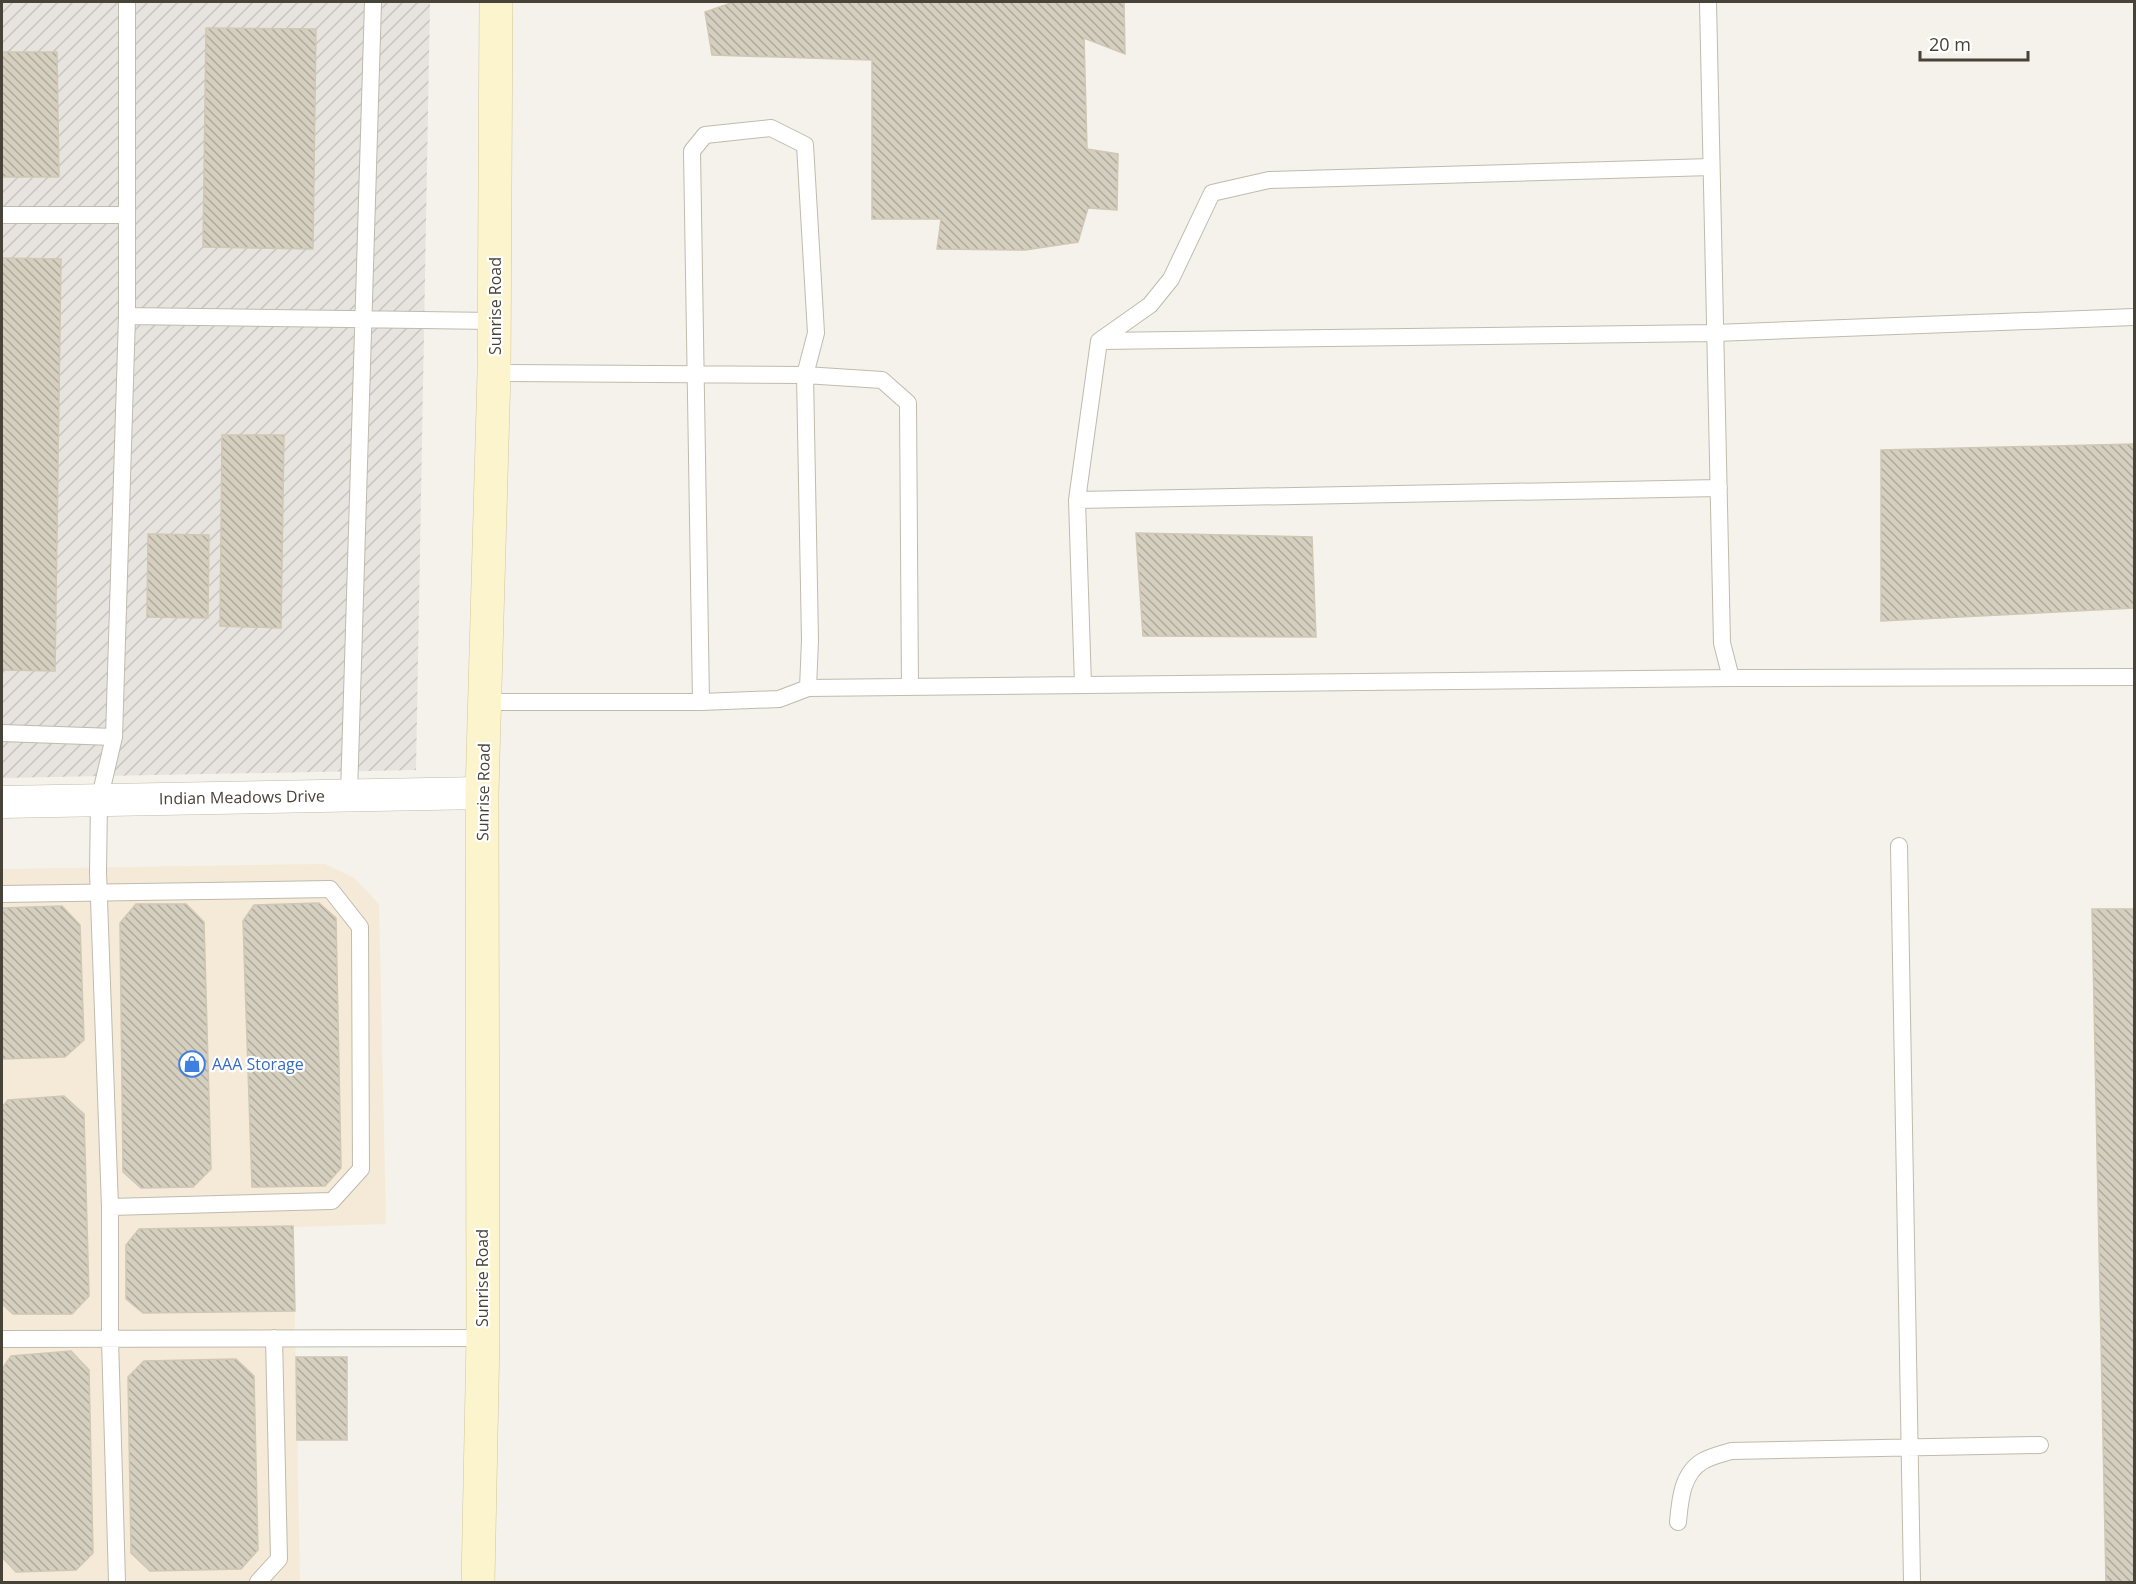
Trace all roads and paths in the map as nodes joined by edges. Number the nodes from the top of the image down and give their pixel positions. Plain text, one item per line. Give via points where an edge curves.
1 (127, 2) edge
2 (373, 2) edge
3 (496, 2) edge
4 (1708, 2) edge
5 (1711, 167) junction
6 (2, 214) edge
7 (127, 215) junction
8 (127, 316) junction
9 (2134, 317) edge
10 (364, 320) junction
11 (494, 321) junction
12 (1715, 333) junction
13 (1099, 341) junction
14 (494, 373) junction
15 (696, 374) junction
16 (805, 375) junction
17 (1719, 488) junction
18 (1077, 500) junction
19 (2134, 677) edge
20 (1731, 678) junction
21 (1083, 685) junction
22 (910, 687) junction
23 (808, 688) junction
24 (484, 702) junction
25 (700, 702) junction
26 (2, 733) edge
27 (114, 737) junction
28 (482, 793) junction
29 (349, 794) junction
30 (99, 801) junction
31 (2, 802) edge
32 (1899, 846) dead end
33 (99, 893) junction
34 (2, 894) edge
35 (110, 1207) junction
36 (274, 1338) junction
37 (483, 1338) junction
38 (2, 1339) edge
39 (110, 1339) junction
40 (2040, 1445) dead end
41 (1911, 1447) junction
42 (1678, 1522) dead end
43 (117, 1582) edge
44 (258, 1582) edge
45 (478, 1582) edge
46 (1912, 1582) edge

1 - 7 lane
2 - 10 lane
3 - 11 main road, Sunrise Road
4 - 5 lane
5 - 12 lane
5 - 13 lane via 1269,180 1212,193 1171,279 1150,305
6 - 7 lane
7 - 8 lane
8 - 10 lane
8 - 27 lane
9 - 12 lane
10 - 11 lane
10 - 29 lane
11 - 14 main road, Sunrise Road
12 - 13 lane
12 - 17 lane
13 - 18 lane
14 - 15 lane
14 - 24 main road, Sunrise Road
15 - 16 lane
15 - 16 lane via 692,151 705,135 771,128 805,145 816,333
15 - 25 lane
16 - 22 lane via 882,380 908,402
16 - 23 lane
17 - 18 lane
17 - 20 lane via 1722,643
18 - 21 lane
19 - 20 lane
20 - 21 lane
21 - 22 lane
22 - 23 lane
23 - 25 lane via 779,699
24 - 25 lane
24 - 28 main road, Sunrise Road
26 - 27 lane
27 - 30 lane
28 - 29 street, Indian Meadows Drive
28 - 37 main road, Sunrise Road
29 - 30 street, Indian Meadows Drive
30 - 31 street, Indian Meadows Drive
30 - 33 lane
32 - 41 lane
33 - 34 lane
33 - 35 lane
33 - 35 lane via 330,890 360,927 361,1169 354,1177 332,1201
35 - 39 lane
36 - 37 lane
36 - 39 lane
36 - 44 lane via 279,1559
37 - 45 main road, Sunrise Road
38 - 39 lane
39 - 43 lane
40 - 41 lane
41 - 42 lane via 1731,1451 1702,1461 1689,1474 1680,1497
41 - 46 lane

